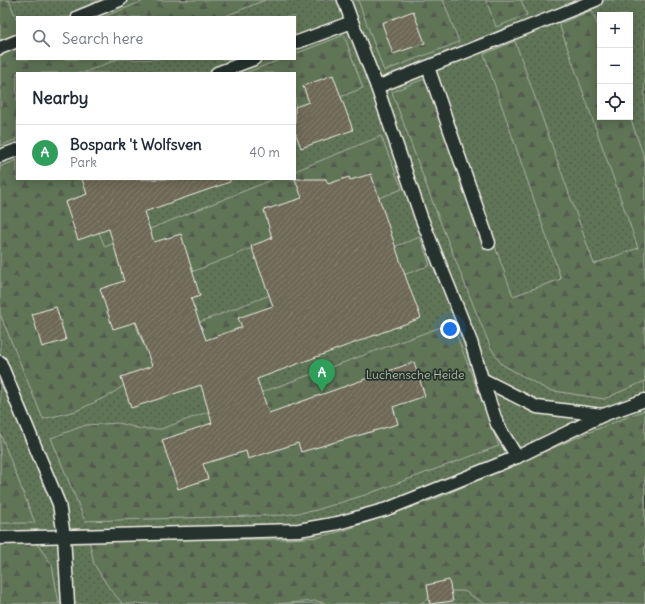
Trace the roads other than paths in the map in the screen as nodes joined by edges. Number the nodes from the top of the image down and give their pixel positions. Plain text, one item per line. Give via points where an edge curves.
1 (120, 0) edge
2 (344, 0) edge
3 (596, 0) edge
4 (80, 16) edge
5 (352, 22) junction
6 (16, 41) edge
7 (296, 43) edge
8 (0, 48) edge
9 (251, 60) edge
10 (428, 67) junction
11 (220, 72) edge
12 (378, 87) junction
13 (16, 150) edge
14 (0, 156) edge
15 (489, 242) dead end
16 (0, 362) edge
17 (482, 379) junction
18 (645, 400) edge
19 (603, 415) junction
20 (517, 457) junction
21 (64, 536) junction
22 (0, 538) edge
23 (68, 604) edge

1 - 4 lane
2 - 5 lane
3 - 10 lane
5 - 7 lane
5 - 12 lane
6 - 8 lane
9 - 11 lane
10 - 12 lane
10 - 15 lane
12 - 17 lane via 421,217 471,342
13 - 14 lane
16 - 21 lane via 59,504
17 - 19 lane via 537,407
17 - 20 lane via 497,424
18 - 19 lane
19 - 20 lane
20 - 21 lane via 387,509 299,530
21 - 22 lane
21 - 23 lane

